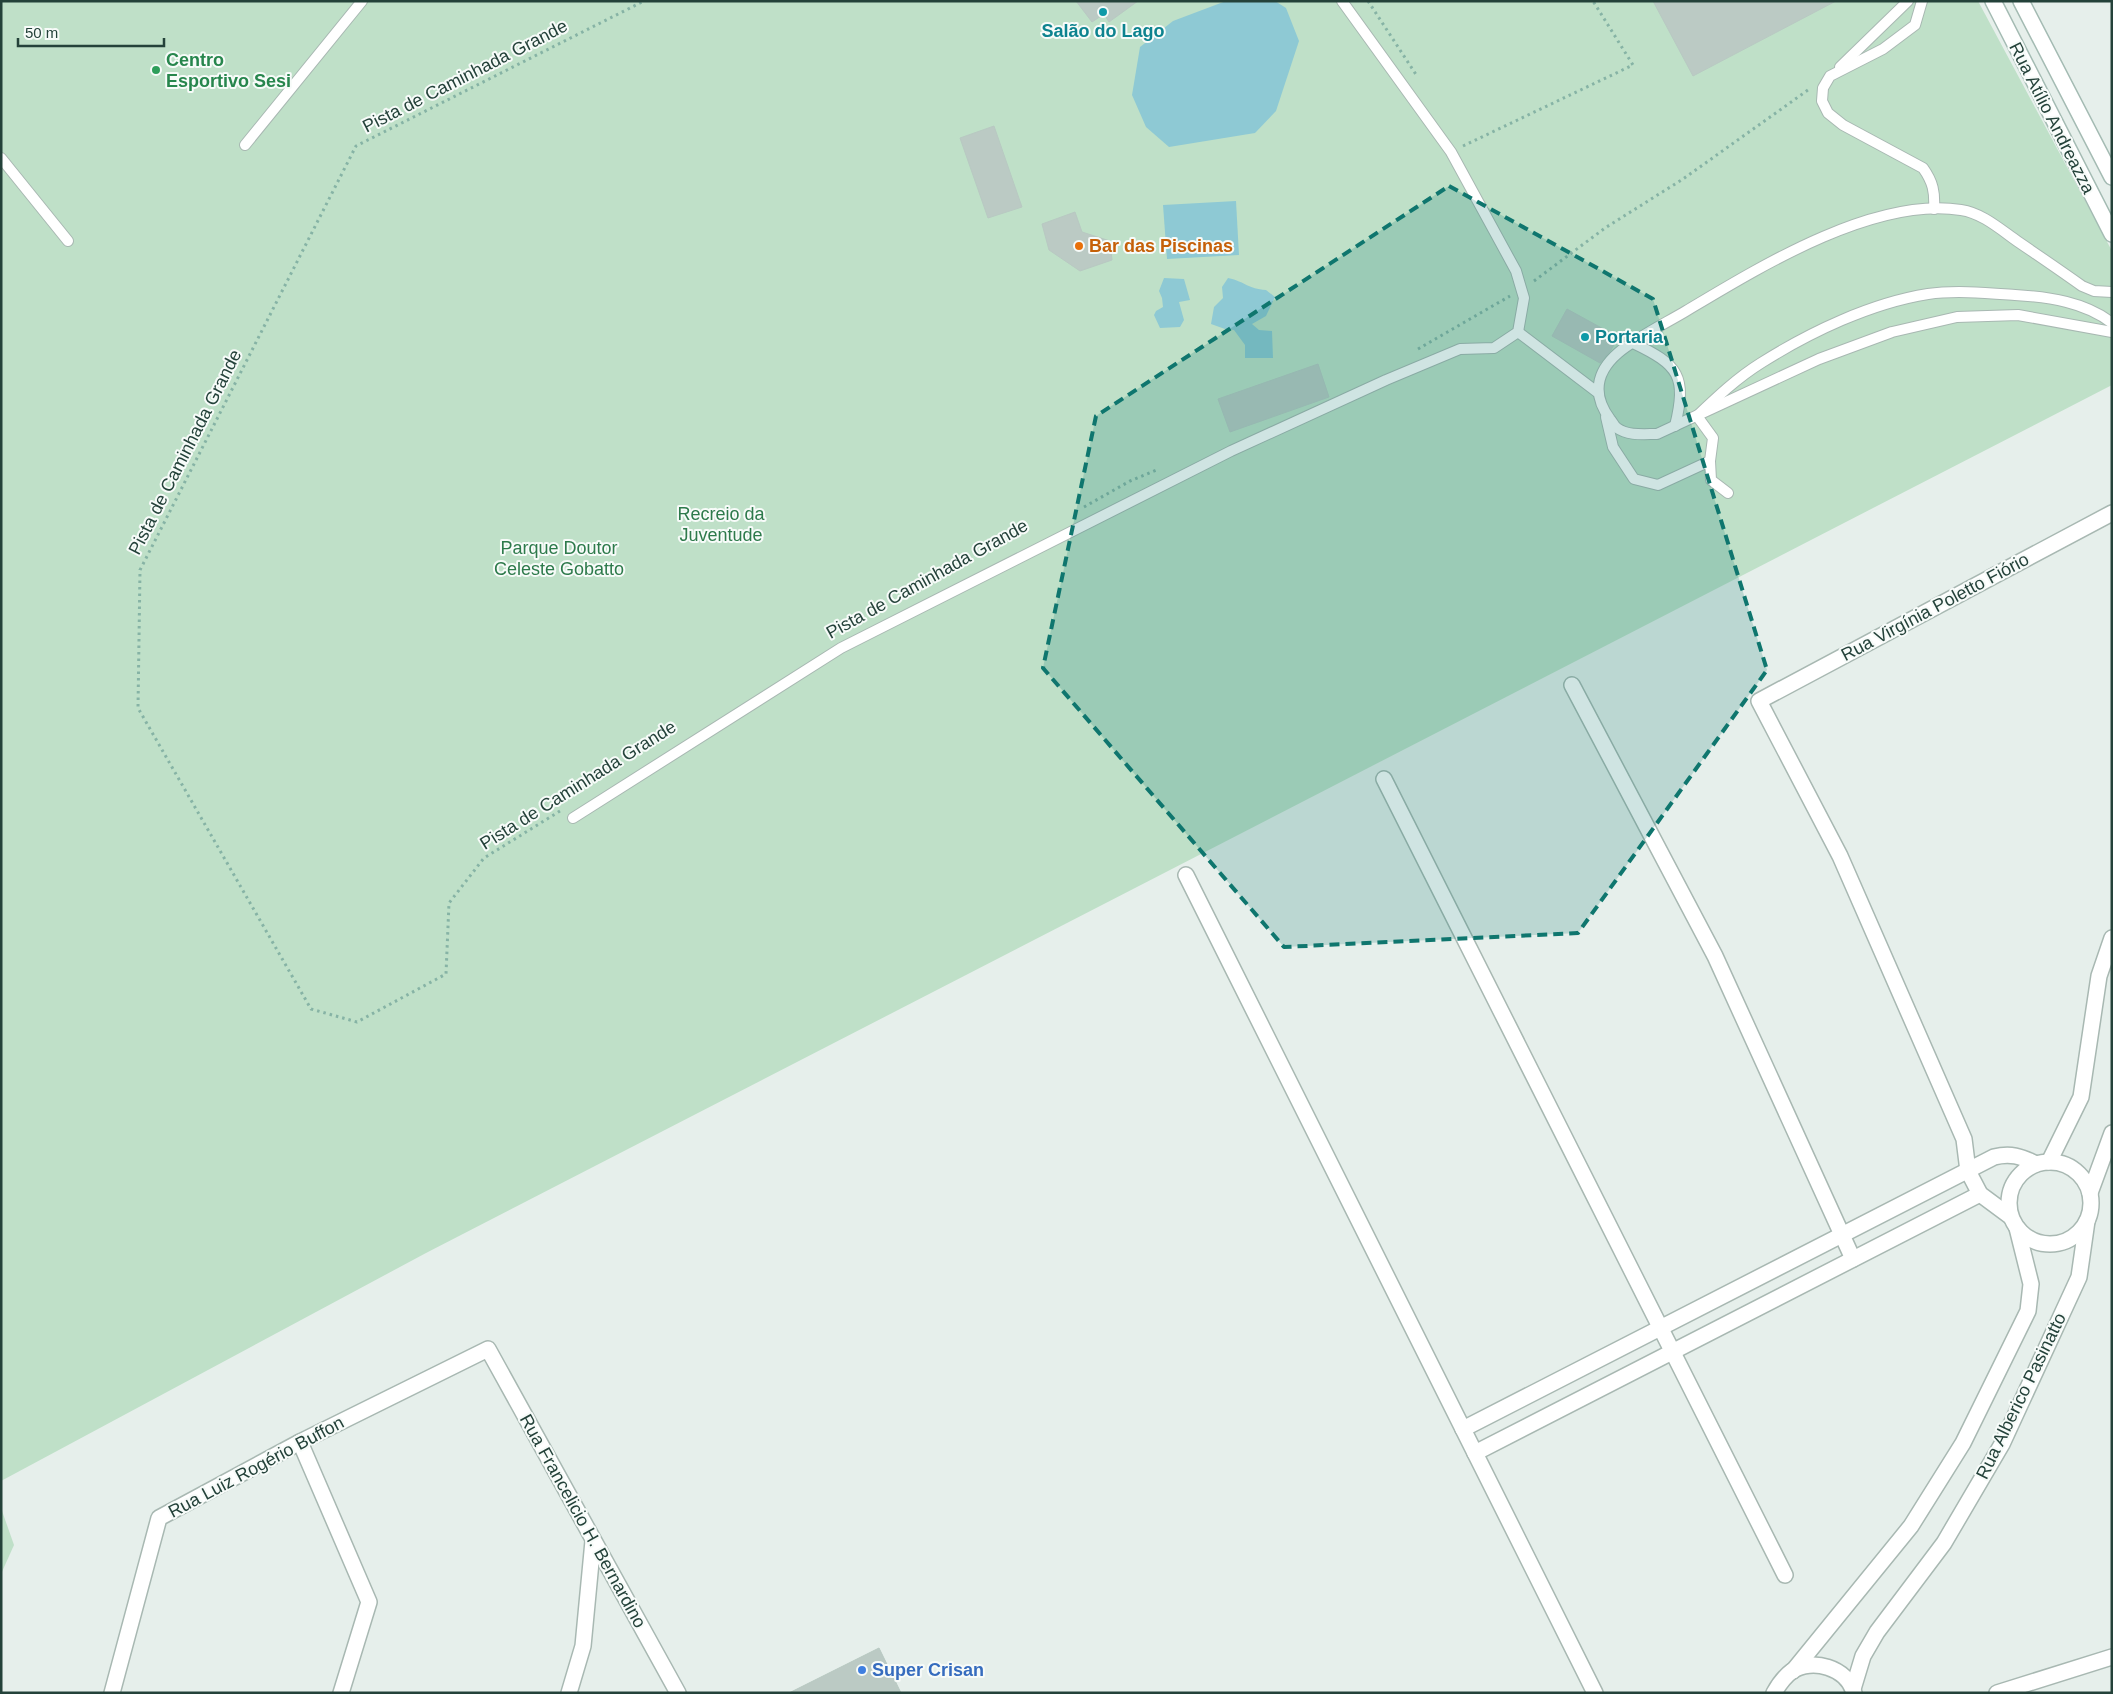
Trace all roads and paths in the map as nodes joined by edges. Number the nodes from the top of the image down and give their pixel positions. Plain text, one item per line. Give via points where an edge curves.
1 (362, 1) edge
2 (644, 1) edge
3 (1342, 1) edge
4 (1368, 1) edge
5 (1593, 1) edge
6 (1908, 1) edge
7 (1922, 1) edge
8 (1993, 1) edge
9 (2021, 1) edge
10 (1830, 76) junction
11 (1420, 82) dead end
12 (245, 145) dead end
13 (1462, 146) dead end
14 (1, 158) edge
15 (2112, 177) edge
16 (1934, 209) junction
17 (2112, 234) edge
18 (68, 241) dead end
19 (1519, 291) junction
20 (2094, 291) junction
21 (2112, 292) edge
22 (2085, 306) junction
23 (2112, 323) edge
24 (1518, 332) junction
25 (2112, 332) edge
26 (1633, 343) junction
27 (1416, 350) dead end
28 (1597, 392) junction
29 (1604, 411) junction
30 (1697, 416) junction
31 (1675, 426) junction
32 (1710, 461) junction
33 (1167, 466) dead end
34 (1728, 493) dead end
35 (1078, 510) dead end
36 (2112, 513) edge
37 (1572, 685) dead end
38 (1384, 779) dead end
39 (563, 809) dead end
40 (573, 818) dead end
41 (1186, 875) dead end
42 (2112, 938) edge
43 (2112, 1133) edge
44 (2042, 1163) junction
45 (1968, 1171) junction
46 (2090, 1193) junction
47 (1980, 1194) junction
48 (2087, 1221) junction
49 (2014, 1222) junction
50 (1842, 1236) junction
51 (1853, 1259) junction
52 (1660, 1328) junction
53 (488, 1349) joint
54 (1672, 1352) junction
55 (1463, 1429) junction
56 (300, 1442) junction
57 (1475, 1453) junction
58 (593, 1540) junction
59 (1785, 1575) dead end
60 (2112, 1657) edge
61 (1792, 1671) junction
62 (1854, 1691) edge
63 (112, 1693) edge
64 (341, 1693) edge
65 (570, 1693) edge
66 (678, 1693) edge
67 (1595, 1693) edge
68 (1774, 1693) edge
69 (1998, 1693) edge

1 - 12 lane
2 - 39 path, Pista de Caminhada Grande via 356,146 140,570 138,708 311,1008 357,1022 446,974 449,902 484,858
3 - 19 lane via 1451,152 1516,270
4 - 11 path
5 - 13 path via 1633,65
6 - 10 lane
7 - 10 lane via 1915,24 1883,49
8 - 17 street, Rua Atílio Andreazza
9 - 15 street, Rua Atílio Andreazza
10 - 16 lane via 1822,101 1828,113 1843,125 1923,168 1931,178 1935,192
10 - 19 path via 1683,180 1605,228
14 - 18 lane
16 - 20 lane via 1962,210 1984,218
16 - 26 lane via 1900,212 1816,241 1764,265
19 - 24 lane via 1524,298
19 - 27 path
20 - 21 lane
20 - 22 lane
22 - 23 lane
22 - 30 lane via 2036,296 1992,293 1930,294 1885,303 1802,340 1761,363 1728,387
24 - 28 lane
24 - 40 lane via 1494,348 1460,349 1231,451 841,648
25 - 30 lane via 2018,315 1957,317 1892,332 1818,359
26 - 28 lane via 1618,352 1604,370
26 - 31 lane via 1671,366 1680,381 1681,400
28 - 29 lane
29 - 31 lane via 1617,428 1635,435 1657,434
29 - 32 lane via 1614,447 1634,479 1658,485
30 - 31 lane
30 - 32 lane via 1713,438
32 - 34 lane via 1711,480
33 - 35 path via 1130,481
36 - 45 street, Rua Virgínia Poletto Fiório via 1759,701 1840,856 1964,1139
37 - 50 street via 1715,956
38 - 52 street
41 - 55 street
42 - 44 street via 2099,976 2081,1097
43 - 46 street
44 - 45 street via 2008,1154 1994,1157
44 - 46 street via 2062,1163 2074,1169
44 - 49 street via 2024,1170 2013,1185 2008,1204
45 - 47 street
45 - 50 street
46 - 48 street
47 - 49 street
47 - 51 street
48 - 49 street via 2067,1240 2053,1244 2027,1237
48 - 62 street, Rua Alberico Pasinatto via 2079,1278 2002,1444 1944,1543 1877,1632 1863,1656
49 - 61 street, Rua Alberico Pasinatto via 2031,1284 2028,1311 1963,1443 1911,1526
50 - 51 street
50 - 52 street
51 - 54 street
52 - 54 street
52 - 55 street
53 - 56 street, Rua Luiz Rogério Buffon
53 - 58 street, Rua Francelicio H. Bernardino
54 - 57 street
54 - 59 street
55 - 57 street
56 - 63 street, Rua Luiz Rogério Buffon via 159,1518
56 - 64 street via 369,1602
57 - 67 street
58 - 65 street via 583,1646
58 - 66 street, Rua Francelicio H. Bernardino
60 - 69 street
61 - 62 street via 1820,1665 1834,1669 1845,1677
61 - 68 street, Rua Alberico Pasinatto

